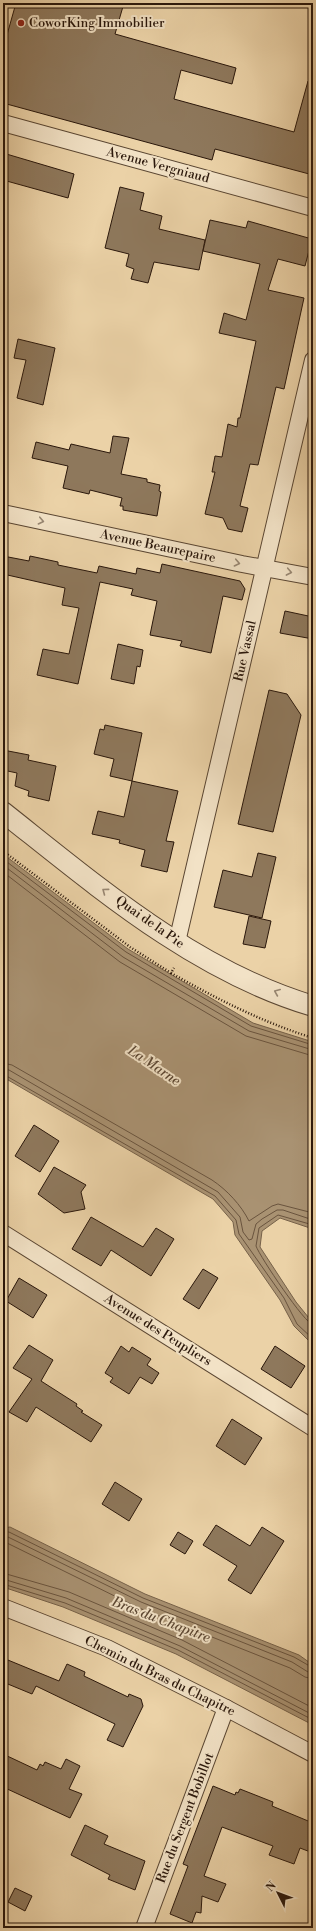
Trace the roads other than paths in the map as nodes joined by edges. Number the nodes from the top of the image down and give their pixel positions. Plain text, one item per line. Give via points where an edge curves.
1 (3, 123) edge
2 (313, 208) edge
3 (313, 360) edge
4 (3, 513) edge
5 (265, 568) junction
6 (313, 577) edge
7 (3, 812) edge
8 (177, 942) junction
9 (313, 1006) edge
10 (3, 1233) edge
11 (313, 1428) edge
12 (3, 1607) edge
13 (226, 1708) junction
14 (313, 1754) edge
15 (144, 1928) edge

1 - 2 street, Avenue Vergniaud
3 - 5 street, Rue Vassal
4 -> 5 street, Avenue Beaurepaire
5 -> 6 street, Avenue Beaurepaire
5 - 8 street, Rue Vassal
8 -> 7 street, Quai de la Pie
9 -> 8 street, Quai de la Pie via 228,972
10 - 11 street, Avenue des Peupliers
12 - 13 street, Chemin du Bras du Chapitre via 107,1648
13 - 14 street, Chemin du Bras du Chapitre
13 - 15 street, Rue du Sergent Bobillot

